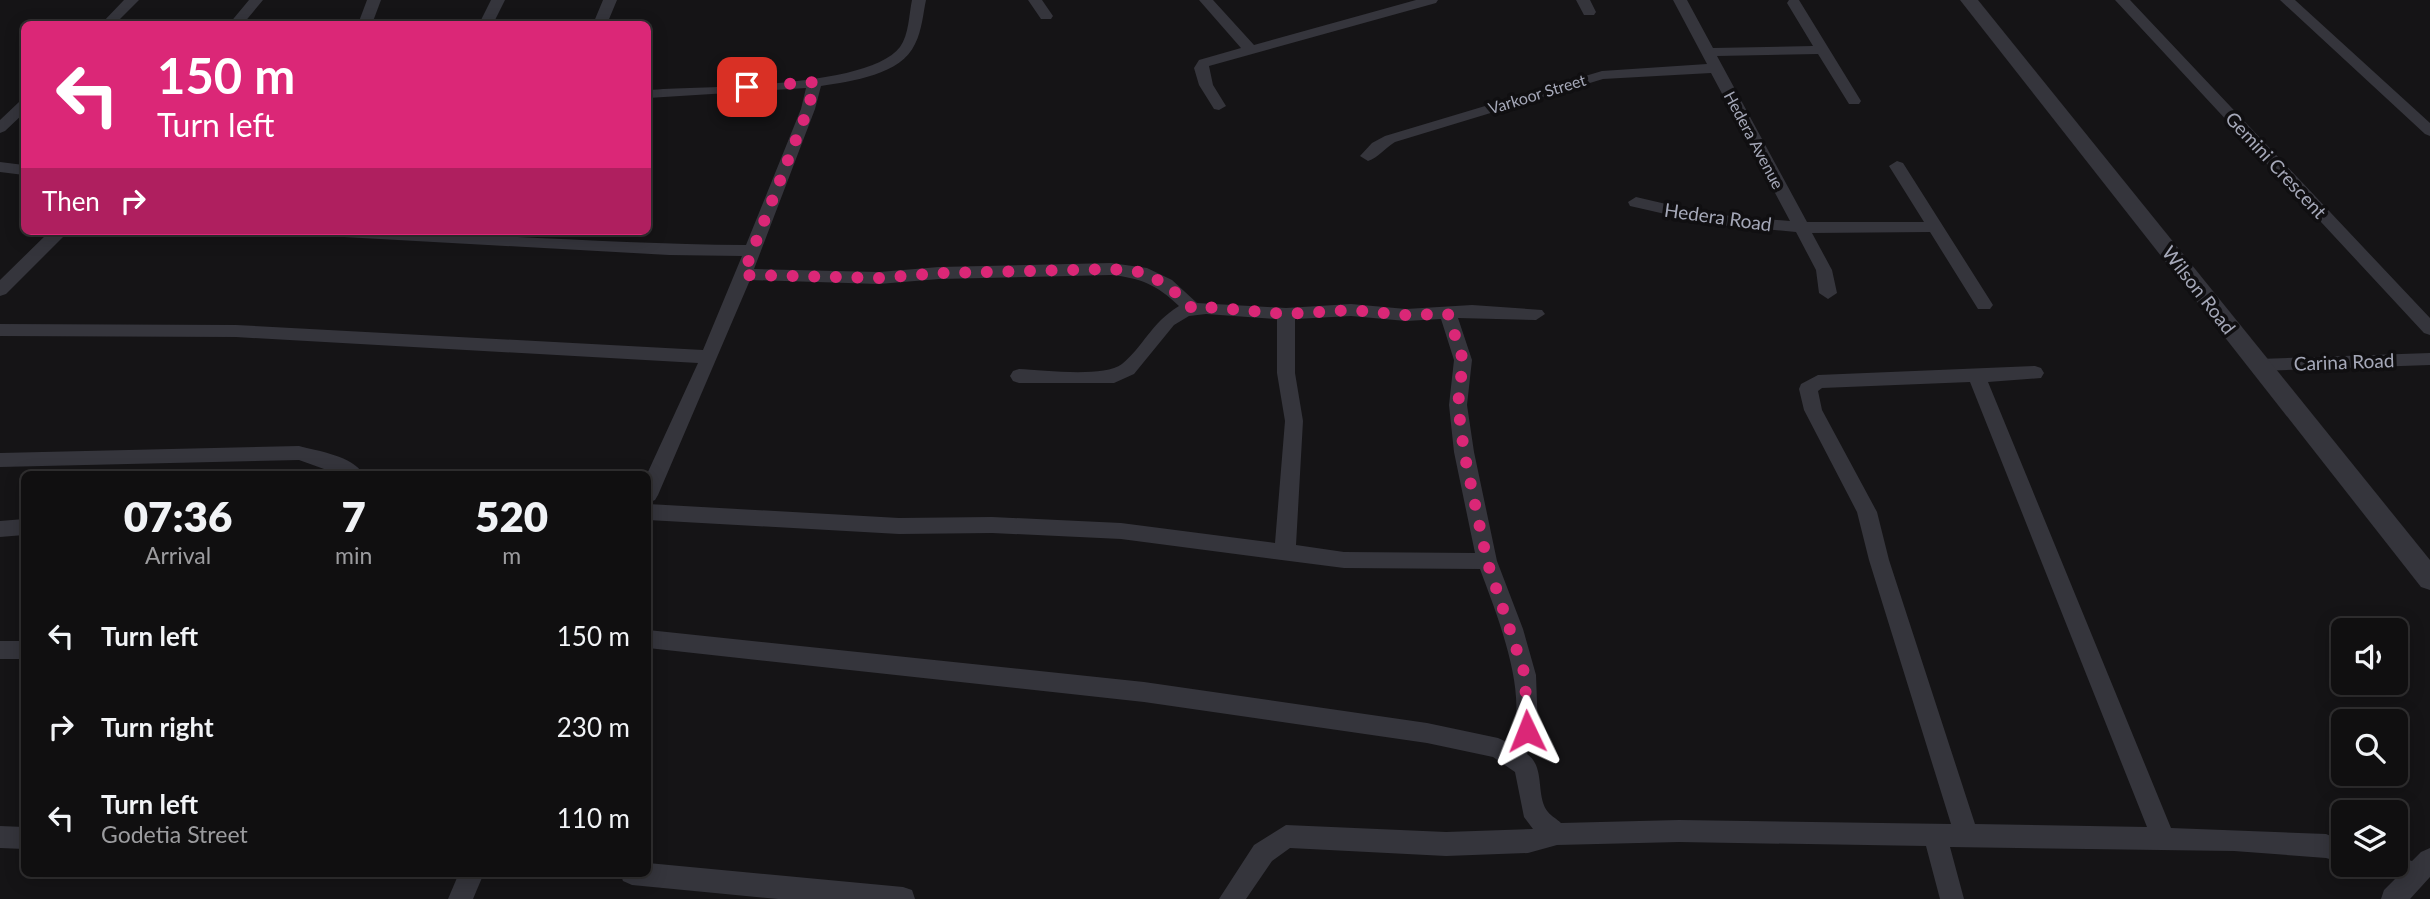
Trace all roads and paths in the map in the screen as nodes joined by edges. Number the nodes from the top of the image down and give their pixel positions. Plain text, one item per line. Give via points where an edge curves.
1 (132, 0) edge
2 (256, 0) edge
3 (374, 0) edge
4 (498, 0) edge
5 (610, 0) edge
6 (919, 0) edge
7 (1035, 0) edge
8 (1206, 0) edge
9 (1431, 0) edge
10 (1680, 0) edge
11 (1969, 0) edge
12 (2123, 0) edge
13 (2287, 0) edge
14 (1794, 4) dead end
15 (1046, 16) dead end
16 (111, 21) edge
17 (238, 21) edge
18 (366, 21) edge
19 (488, 21) edge
20 (601, 21) edge
21 (1249, 48) junction
22 (1822, 50) junction
23 (1708, 52) junction
24 (1716, 68) junction
25 (815, 82) junction
26 (651, 94) edge
27 (1854, 102) dead end
28 (1219, 106) dead end
29 (21, 108) edge
30 (0, 128) edge
31 (2430, 131) edge
32 (1368, 156) dead end
33 (1897, 166) dead end
34 (0, 167) edge
35 (21, 170) edge
36 (1636, 202) dead end
37 (1936, 227) junction
38 (1801, 228) junction
39 (54, 235) edge
40 (398, 235) edge
41 (752, 251) junction
42 (8, 274) edge
43 (743, 275) junction
44 (0, 290) edge
45 (1828, 293) dead end
46 (1984, 305) dead end
47 (1193, 309) junction
48 (1286, 314) junction
49 (1448, 314) junction
50 (1536, 314) dead end
51 (2430, 329) edge
52 (0, 330) edge
53 (709, 357) junction
54 (2430, 359) edge
55 (2259, 365) junction
56 (2035, 373) dead end
57 (1976, 375) junction
58 (1019, 376) dead end
59 (0, 460) edge
60 (348, 471) edge
61 (651, 491) edge
62 (651, 498) edge
63 (21, 527) edge
64 (0, 529) edge
65 (1285, 552) junction
66 (1487, 561) junction
67 (2430, 579) edge
68 (651, 639) edge
69 (0, 650) edge
70 (21, 650) edge
71 (1513, 758) junction
72 (1557, 834) junction
73 (1935, 835) junction
74 (1967, 836) junction
75 (0, 837) edge
76 (21, 838) edge
77 (2164, 839) junction
78 (2331, 848) edge
79 (2423, 867) edge
80 (651, 875) edge
81 (470, 877) edge
82 (460, 899) edge
83 (903, 899) edge
84 (1231, 899) edge
85 (1952, 899) edge
86 (2393, 899) edge

1 - 16 street
2 - 17 street
3 - 18 street
4 - 19 street
5 - 20 street
6 - 25 street via 905,50 894,60 878,70
7 - 15 street
8 - 21 street
9 - 21 street
10 - 23 street, Hedera Avenue
11 - 55 street, Wilson Road
12 - 51 street, Gemini Crescent
13 - 31 street
14 - 22 street
21 - 28 street via 1213,58 1201,68
22 - 23 street
22 - 27 street
23 - 24 street, Hedera Avenue
24 - 32 street, Varkoor Street via 1602,75 1390,139
24 - 38 street, Hedera Avenue
25 - 26 street
25 - 41 street
29 - 30 street
33 - 37 street
34 - 35 street
36 - 38 street, Hedera Road via 1690,216
37 - 38 street
37 - 46 street
38 - 45 street, Hedera Avenue via 1824,270
39 - 42 street
40 - 41 street
41 - 43 street
42 - 44 street
43 - 47 street via 878,278 1111,269 1141,272 1166,284
43 - 53 street
47 - 48 street
47 - 58 street via 1168,321 1128,369 1108,378
48 - 49 street via 1351,310
48 - 65 street via 1286,373 1294,421
49 - 50 street
49 - 66 street via 1463,360 1458,405
52 - 53 street via 236,331
53 - 61 street
54 - 55 street, Carina Road
55 - 67 street, Wilson Road
56 - 57 street
57 - 74 street via 1818,382 1808,388 1813,410 1867,512
57 - 77 street
59 - 60 street via 299,453
62 - 65 street via 899,526 1121,530
63 - 64 street
65 - 66 street via 1344,560
66 - 71 street via 1525,675 1527,731
68 - 71 street via 1144,691 1426,733 1499,748
69 - 70 street
71 - 72 street via 1525,766 1536,817
72 - 73 street
72 - 84 street via 1528,842 1446,844 1286,836 1263,853
73 - 74 street
73 - 85 street
74 - 77 street
75 - 76 street
77 - 78 street
79 - 86 street
80 - 83 street
81 - 82 street

